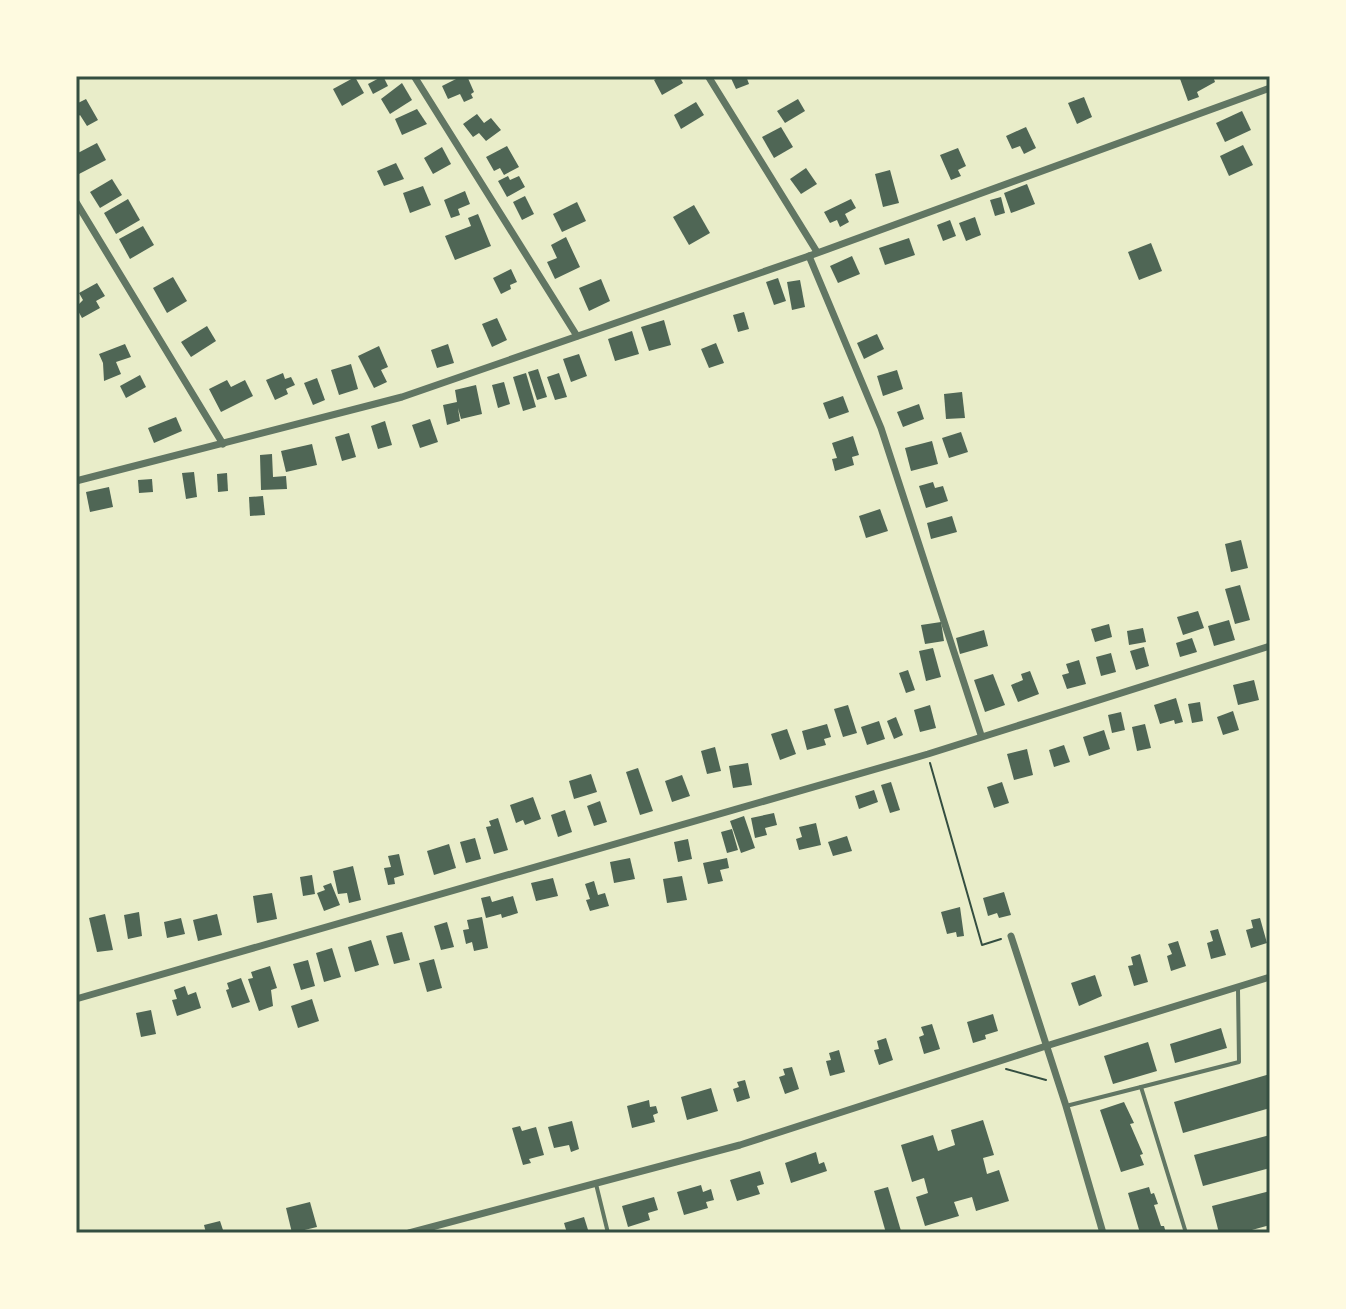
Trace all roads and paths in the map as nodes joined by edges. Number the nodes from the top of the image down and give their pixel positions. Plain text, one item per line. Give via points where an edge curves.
1 (414, 76) edge
2 (708, 76) edge
3 (1270, 88) edge
4 (76, 202) edge
5 (813, 254) junction
6 (577, 336) junction
7 (223, 444) junction
8 (76, 481) edge
9 (1270, 646) edge
10 (981, 735) junction
11 (928, 754) junction
12 (1011, 936) joint
13 (1270, 977) edge
14 (1238, 987) junction
15 (76, 999) edge
16 (1046, 1046) junction
17 (985, 1065) junction
18 (1059, 1087) junction
19 (1141, 1087) junction
20 (1066, 1106) junction
21 (596, 1184) junction
22 (409, 1233) edge
23 (608, 1233) edge
24 (1103, 1233) edge
25 (1186, 1233) edge

1 - 6 street
2 - 5 street
3 - 5 street
4 - 7 street
5 - 6 street
5 - 10 street via 881,428
6 - 7 street via 402,397
7 - 8 street
9 - 10 street
10 - 11 street
11 - 12 path via 982,945
11 - 15 street
12 - 16 street
13 - 14 street
14 - 16 street
14 - 19 lane via 1239,1062
16 - 17 street
16 - 18 street
17 - 18 path via 1038,1076
17 - 21 street via 740,1145
18 - 20 street
19 - 20 lane
19 - 25 lane
20 - 24 street
21 - 22 street
21 - 23 lane

